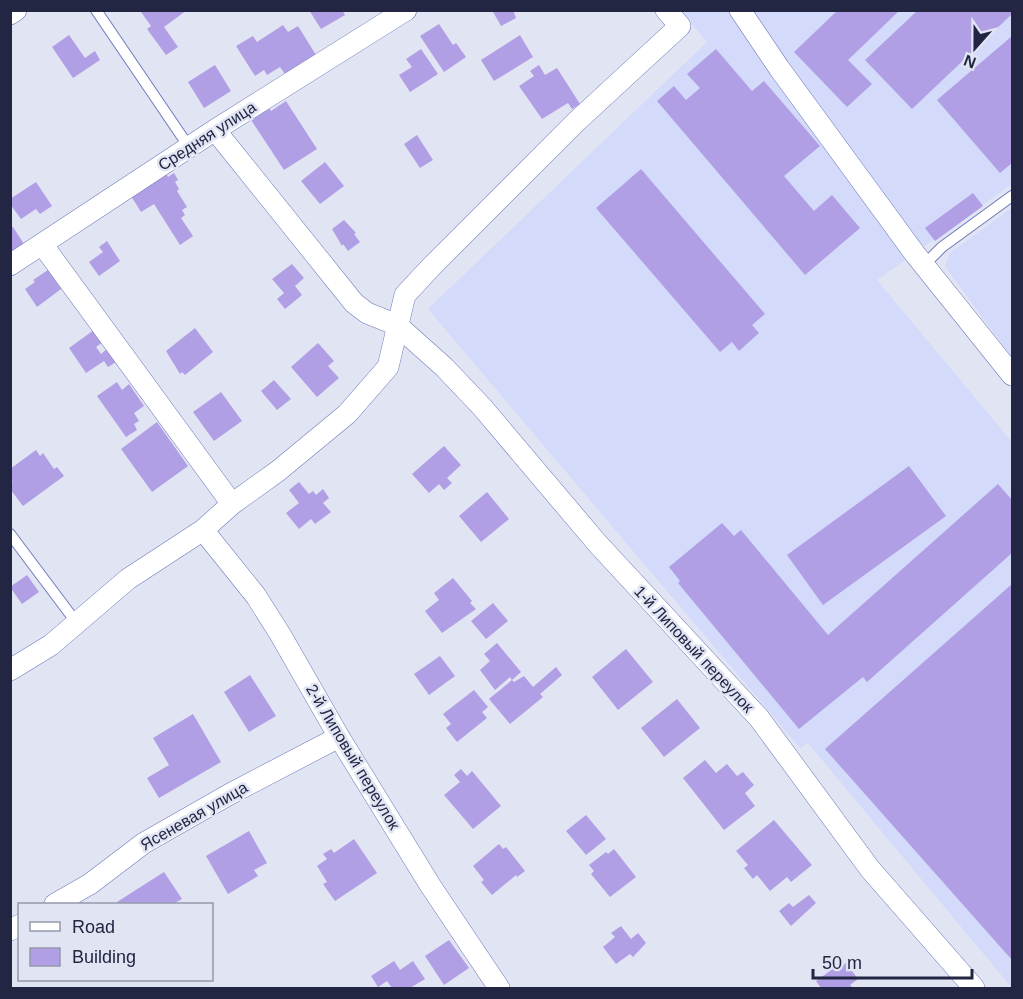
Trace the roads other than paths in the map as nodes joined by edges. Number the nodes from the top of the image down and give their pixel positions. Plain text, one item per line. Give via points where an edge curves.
1 (16, 10) edge
2 (96, 10) edge
3 (406, 10) edge
4 (666, 10) edge
5 (740, 10) edge
6 (10, 14) edge
7 (215, 130) junction
8 (189, 147) junction
9 (1012, 196) edge
10 (42, 244) junction
11 (10, 265) edge
12 (924, 265) junction
13 (397, 325) junction
14 (1012, 375) edge
15 (232, 504) junction
16 (203, 530) junction
17 (10, 534) edge
18 (76, 622) junction
19 (10, 670) edge
20 (339, 736) junction
21 (57, 903) edge
22 (499, 988) edge
23 (974, 988) edge

1 - 6 street
2 - 8 lane
3 - 7 street, Средняя улица
4 - 13 street via 680,26 577,121 431,267 405,295
5 - 12 street
7 - 8 street, Средняя улица
7 - 13 street, 1-й Липовый переулок via 354,303
8 - 10 street, Средняя улица
9 - 12 lane
10 - 11 street, Средняя улица
10 - 15 street
12 - 14 street
13 - 15 street via 388,367 347,414
13 - 23 street, 1-й Липовый переулок via 482,406 597,543 759,718 870,869
15 - 16 street
16 - 18 street via 128,579
16 - 20 street, 2-й Липовый переулок via 256,596
17 - 18 lane
18 - 19 street via 51,645
20 - 21 street, Ясеневая улица via 144,843 90,884
20 - 22 street, 2-й Липовый переулок via 430,885

